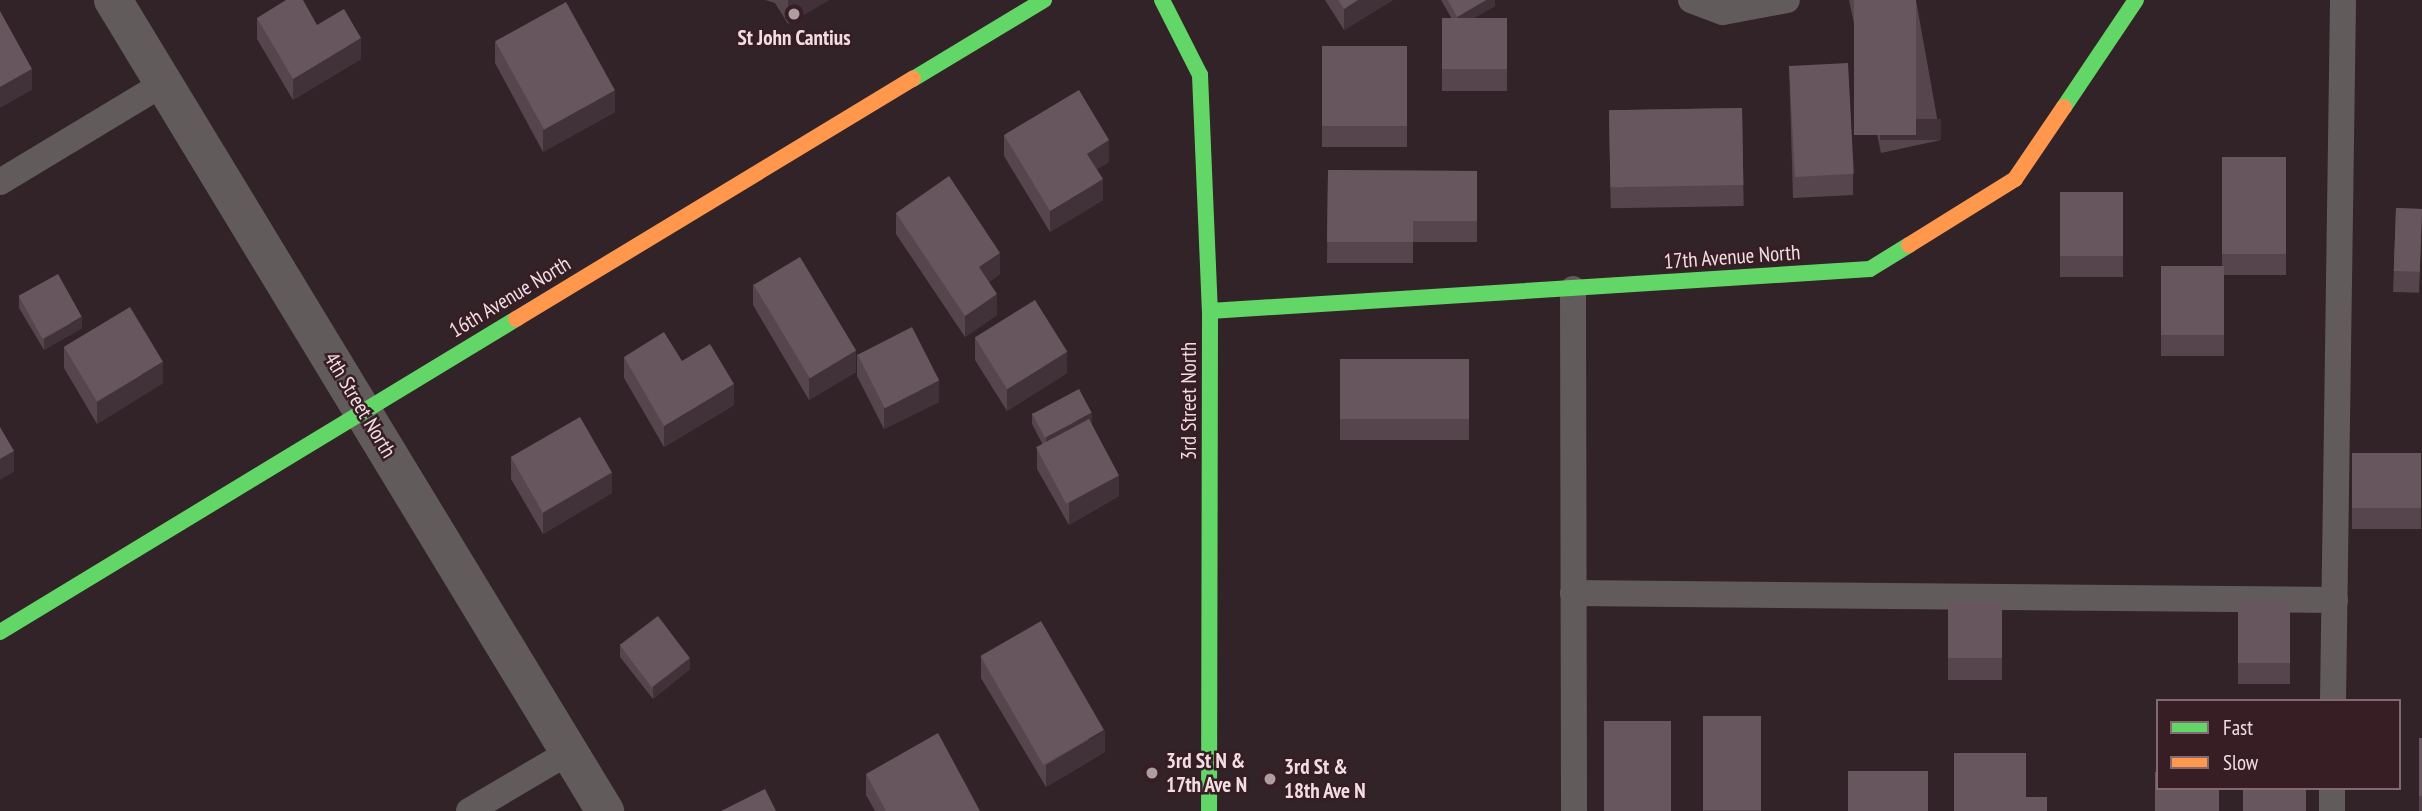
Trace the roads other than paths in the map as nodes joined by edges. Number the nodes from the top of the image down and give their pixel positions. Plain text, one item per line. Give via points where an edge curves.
1 (113, 0) edge
2 (1044, 0) edge
3 (1162, 0) edge
4 (1691, 0) edge
5 (1787, 0) edge
6 (2136, 0) edge
7 (2343, 0) edge
8 (164, 83) junction
9 (0, 182) edge
10 (1573, 289) junction
11 (1210, 311) junction
12 (363, 410) junction
13 (1573, 593) junction
14 (2334, 600) junction
15 (0, 632) edge
16 (2333, 699) edge
17 (569, 752) junction
18 (2332, 790) edge
19 (469, 811) edge
20 (605, 811) edge
21 (1209, 811) edge
22 (1574, 811) edge
23 (2332, 811) edge

1 - 8 street, 4th Street North
2 - 12 street, 16th Avenue North
3 - 11 street, 3rd Street North via 1200,75
4 - 5 lane via 1723,12
6 - 10 street, 17th Avenue North via 2015,178 1870,269
7 - 14 lane
8 - 9 lane
8 - 12 street, 4th Street North
10 - 11 street, 17th Avenue North
10 - 13 lane
11 - 21 street, 3rd Street North
12 - 15 street, 16th Avenue North
12 - 17 street, 4th Street North
13 - 14 lane
13 - 22 lane
14 - 16 lane
17 - 19 lane
17 - 20 street, 4th Street North
18 - 23 lane

